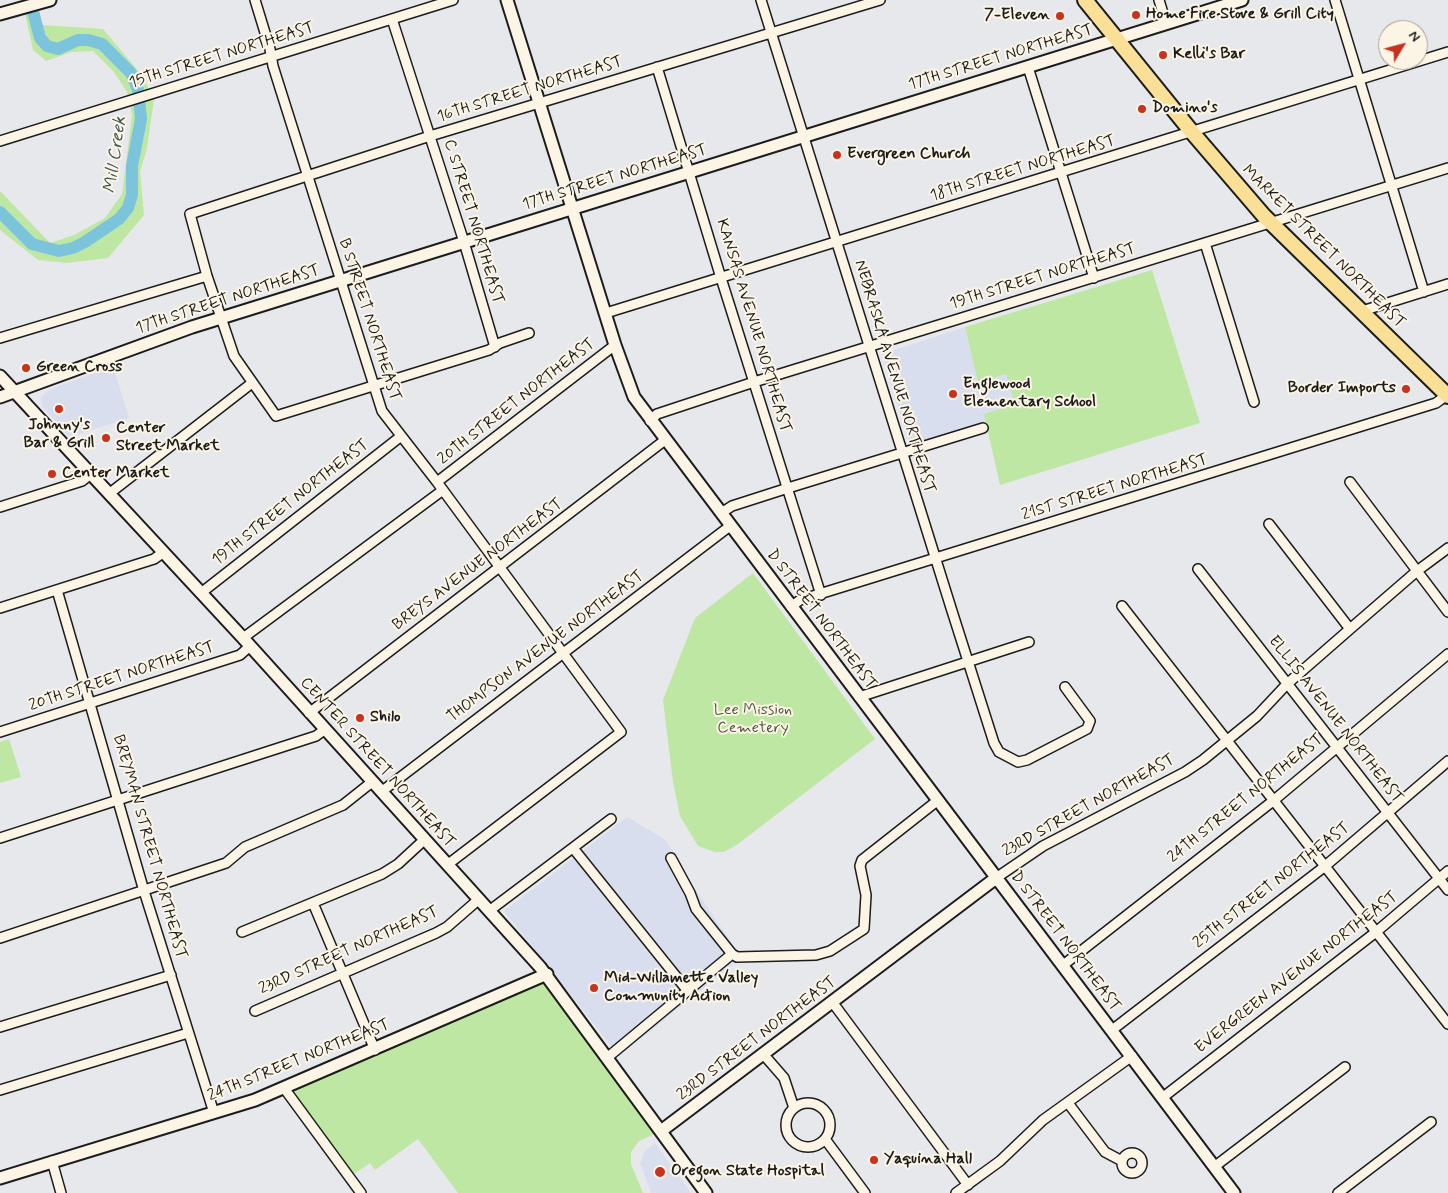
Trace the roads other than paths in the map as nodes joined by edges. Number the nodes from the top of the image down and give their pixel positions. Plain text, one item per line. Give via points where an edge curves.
1 (255, 0) edge
2 (453, 0) edge
3 (508, 0) edge
4 (761, 0) edge
5 (880, 0) edge
6 (1085, 0) edge
7 (1158, 0) edge
8 (1242, 0) edge
9 (1336, 0) edge
10 (48, 1) edge
11 (0, 14) edge
12 (392, 19) junction
13 (1166, 23) junction
14 (771, 33) junction
15 (1116, 39) junction
16 (1448, 52) edge
17 (270, 56) junction
18 (658, 67) junction
19 (1028, 67) junction
20 (1359, 80) junction
21 (541, 103) junction
22 (1191, 131) junction
23 (430, 136) junction
24 (803, 137) junction
25 (0, 141) edge
26 (1448, 168) edge
27 (689, 172) junction
28 (1062, 173) junction
29 (307, 176) junction
30 (1393, 186) junction
31 (573, 208) junction
32 (1271, 223) junction
33 (464, 242) junction
34 (836, 242) junction
35 (1205, 243) junction
36 (207, 276) junction
37 (720, 278) junction
38 (1094, 278) junction
39 (339, 281) junction
40 (1448, 284) edge
41 (1424, 292) junction
42 (1362, 311) junction
43 (606, 314) junction
44 (221, 318) junction
45 (529, 333) dead end
46 (0, 338) edge
47 (614, 345) junction
48 (869, 346) junction
49 (495, 347) junction
50 (0, 376) edge
51 (754, 382) junction
52 (252, 383) junction
53 (372, 386) junction
54 (15, 392) junction
55 (1447, 395) edge
56 (0, 397) edge
57 (1254, 402) dead end
58 (650, 421) junction
59 (982, 428) dead end
60 (400, 437) junction
61 (665, 440) junction
62 (902, 453) junction
63 (92, 473) junction
64 (437, 482) junction
65 (1350, 482) dead end
66 (788, 488) junction
67 (442, 490) junction
68 (110, 493) junction
69 (0, 507) edge
70 (721, 513) junction
71 (1269, 524) dead end
72 (730, 526) junction
73 (1448, 548) edge
74 (164, 552) junction
75 (936, 559) junction
76 (499, 567) junction
77 (1198, 569) dead end
78 (1417, 571) junction
79 (57, 590) junction
80 (201, 593) junction
81 (820, 595) junction
82 (1122, 606) dead end
83 (791, 607) junction
84 (0, 608) edge
85 (1448, 612) edge
86 (1350, 629) junction
87 (247, 642) junction
88 (1028, 642) dead end
89 (563, 654) junction
90 (1448, 654) edge
91 (968, 663) junction
92 (1287, 684) junction
93 (1066, 687) dead end
94 (859, 697) junction
95 (91, 703) junction
96 (309, 713) junction
97 (324, 730) junction
98 (0, 732) edge
99 (1227, 742) junction
100 (1336, 747) junction
101 (1448, 761) edge
102 (372, 782) junction
103 (381, 792) junction
104 (119, 800) junction
105 (937, 801) junction
106 (1274, 801) junction
107 (1387, 812) junction
108 (611, 819) dead end
109 (0, 838) edge
110 (424, 840) junction
111 (573, 848) junction
112 (671, 858) dead end
113 (447, 866) junction
114 (1324, 867) junction
115 (1448, 871) edge
116 (996, 878) junction
117 (1438, 878) junction
118 (1448, 890) edge
119 (144, 891) junction
120 (478, 900) junction
121 (313, 903) junction
122 (488, 911) junction
123 (242, 932) dead end
124 (1376, 932) junction
125 (0, 938) edge
126 (732, 954) junction
127 (1062, 966) junction
128 (343, 973) junction
129 (546, 974) junction
130 (171, 975) junction
131 (687, 990) junction
132 (833, 1003) junction
133 (255, 1011) dead end
134 (1448, 1024) edge
135 (0, 1027) edge
136 (1112, 1030) junction
137 (188, 1033) junction
138 (376, 1050) junction
139 (764, 1055) junction
140 (1132, 1056) junction
141 (608, 1057) junction
142 (1345, 1067) dead end
143 (284, 1088) junction
144 (0, 1090) edge
145 (1162, 1098) junction
146 (1068, 1103) junction
147 (794, 1108) junction
148 (214, 1113) junction
149 (1431, 1122) dead end
150 (661, 1131) junction
151 (825, 1139) junction
152 (52, 1161) junction
153 (1122, 1161) dead end
154 (1214, 1166) junction
155 (0, 1178) edge
156 (968, 1185) junction
157 (61, 1193) edge
158 (361, 1193) edge
159 (706, 1193) edge
160 (865, 1193) edge
161 (956, 1193) edge
162 (1234, 1193) edge
163 (1338, 1193) edge

1 - 17 street, B STREET NORTHEAST
2 - 12 street, 15TH STREET NORTHEAST
3 - 21 street, D STREET NORTHEAST
4 - 14 street, NEBRASKA AVENUE NORTHEAST
5 - 14 street, 16TH STREET NORTHEAST
6 - 15 main road, MARKET STREET NORTHEAST
7 - 13 street
8 - 13 street, 17TH STREET NORTHEAST
9 - 20 street
10 - 11 street
12 - 17 street, 15TH STREET NORTHEAST
12 - 23 street, C STREET NORTHEAST
13 - 15 street, 17TH STREET NORTHEAST
14 - 18 street, 16TH STREET NORTHEAST
14 - 24 street, NEBRASKA AVENUE NORTHEAST
15 - 19 street, 17TH STREET NORTHEAST
15 - 22 main road, MARKET STREET NORTHEAST
16 - 20 street, 18TH STREET NORTHEAST
17 - 25 street, 15TH STREET NORTHEAST
17 - 29 street, B STREET NORTHEAST
18 - 21 street, 16TH STREET NORTHEAST
18 - 27 street, KANSAS AVENUE NORTHEAST
19 - 24 street, 17TH STREET NORTHEAST
19 - 28 street
20 - 22 street, 18TH STREET NORTHEAST
20 - 30 street
21 - 23 street, 16TH STREET NORTHEAST
21 - 31 street, D STREET NORTHEAST
22 - 28 street, 18TH STREET NORTHEAST
22 - 32 main road, MARKET STREET NORTHEAST
23 - 29 street, 16TH STREET NORTHEAST
23 - 33 street, C STREET NORTHEAST
24 - 27 street, 17TH STREET NORTHEAST
24 - 34 street, NEBRASKA AVENUE NORTHEAST
26 - 30 street, 19TH STREET NORTHEAST
27 - 31 street, 17TH STREET NORTHEAST
27 - 37 street, KANSAS AVENUE NORTHEAST
28 - 34 street, 18TH STREET NORTHEAST
28 - 38 street
29 - 36 street, 16TH STREET NORTHEAST via 190,214
29 - 39 street, B STREET NORTHEAST
30 - 32 street, 19TH STREET NORTHEAST
30 - 41 street
31 - 33 street, 17TH STREET NORTHEAST
31 - 43 street, D STREET NORTHEAST
32 - 35 street, 19TH STREET NORTHEAST
32 - 42 main road, MARKET STREET NORTHEAST
33 - 39 street, 17TH STREET NORTHEAST
33 - 49 street, C STREET NORTHEAST
34 - 37 street, 18TH STREET NORTHEAST
34 - 48 street, NEBRASKA AVENUE NORTHEAST
35 - 38 street, 19TH STREET NORTHEAST
35 - 57 street
36 - 44 street
36 - 46 street
37 - 43 street, 18TH STREET NORTHEAST
37 - 51 street, KANSAS AVENUE NORTHEAST
38 - 48 street, 19TH STREET NORTHEAST
39 - 44 street, 17TH STREET NORTHEAST
39 - 53 street, B STREET NORTHEAST
40 - 41 street
41 - 42 street
42 - 55 main road, MARKET STREET NORTHEAST
43 - 47 street, D STREET NORTHEAST
44 - 52 street via 234,356
44 - 54 street, 17TH STREET NORTHEAST
45 - 49 street
47 - 58 street, D STREET NORTHEAST via 634,397
47 - 64 street, 20TH STREET NORTHEAST
48 - 51 street, 19TH STREET NORTHEAST
48 - 62 street, NEBRASKA AVENUE NORTHEAST
49 - 53 street
50 - 54 street, CENTER STREET NORTHEAST
51 - 58 street, 19TH STREET NORTHEAST via 658,414
51 - 66 street, KANSAS AVENUE NORTHEAST
52 - 53 street via 276,416
52 - 68 street
53 - 60 street, B STREET NORTHEAST via 382,411
54 - 56 street, 17TH STREET NORTHEAST
54 - 63 street, CENTER STREET NORTHEAST
55 - 75 street, 21ST STREET NORTHEAST via 1436,403
58 - 61 street, D STREET NORTHEAST
59 - 62 street
60 - 64 street, B STREET NORTHEAST
60 - 80 street, 19TH STREET NORTHEAST
61 - 70 street, D STREET NORTHEAST
61 - 76 street, BREYS AVENUE NORTHEAST
62 - 66 street
62 - 75 street, NEBRASKA AVENUE NORTHEAST
63 - 68 street, CENTER STREET NORTHEAST
63 - 69 street via 82,481
64 - 67 street, B STREET NORTHEAST
65 - 78 street
66 - 70 street via 732,506
66 - 81 street, KANSAS AVENUE NORTHEAST
67 - 76 street, B STREET NORTHEAST
67 - 87 street, 20TH STREET NORTHEAST
68 - 74 street, CENTER STREET NORTHEAST
70 - 72 street, D STREET NORTHEAST
71 - 86 street
72 - 83 street, D STREET NORTHEAST
72 - 89 street, THOMPSON AVENUE NORTHEAST
73 - 78 street, 23RD STREET NORTHEAST
74 - 79 street via 154,559
74 - 80 street, CENTER STREET NORTHEAST
75 - 81 street, 21ST STREET NORTHEAST
75 - 91 street, NEBRASKA AVENUE NORTHEAST
76 - 89 street, B STREET NORTHEAST
76 - 96 street, BREYS AVENUE NORTHEAST
77 - 92 street, ELLIS AVENUE NORTHEAST
78 - 85 street
78 - 86 street, 23RD STREET NORTHEAST
79 - 84 street
79 - 95 street, BREYMAN STREET NORTHEAST
80 - 87 street, CENTER STREET NORTHEAST
81 - 83 street, 21ST STREET NORTHEAST via 800,600
82 - 99 street
83 - 94 street, D STREET NORTHEAST
86 - 92 street, 23RD STREET NORTHEAST
87 - 95 street, 20TH STREET NORTHEAST via 240,655
87 - 96 street, CENTER STREET NORTHEAST
88 - 91 street
89 - 103 street, THOMPSON AVENUE NORTHEAST
89 - 113 street, B STREET NORTHEAST via 621,732
90 - 100 street, 24TH STREET NORTHEAST
91 - 93 street, NEBRASKA AVENUE NORTHEAST via 994,744 999,752 1018,762 1037,756 1090,725
91 - 94 street
92 - 99 street, 23RD STREET NORTHEAST
92 - 100 street, ELLIS AVENUE NORTHEAST
94 - 105 street, D STREET NORTHEAST
95 - 98 street, 20TH STREET NORTHEAST
95 - 104 street, BREYMAN STREET NORTHEAST
96 - 97 street, CENTER STREET NORTHEAST
97 - 102 street, CENTER STREET NORTHEAST
97 - 104 street via 316,736
99 - 106 street
99 - 116 street, 23RD STREET NORTHEAST via 1185,772 1043,846
100 - 106 street, 24TH STREET NORTHEAST
100 - 107 street, ELLIS AVENUE NORTHEAST
101 - 107 street, 25TH STREET NORTHEAST
102 - 103 street, CENTER STREET NORTHEAST
102 - 119 street via 343,805 245,848 226,863
103 - 110 street, CENTER STREET NORTHEAST
104 - 109 street
104 - 119 street, BREYMAN STREET NORTHEAST
105 - 116 street, D STREET NORTHEAST
105 - 126 street via 862,860 860,866 866,895 862,931 830,951 816,955 737,957
106 - 114 street
106 - 127 street, 24TH STREET NORTHEAST
107 - 114 street, 25TH STREET NORTHEAST
107 - 117 street, ELLIS AVENUE NORTHEAST
108 - 111 street
110 - 113 street, CENTER STREET NORTHEAST
110 - 121 street via 392,868
111 - 122 street
111 - 131 street
112 - 126 street via 696,910
113 - 120 street, CENTER STREET NORTHEAST
114 - 124 street
114 - 136 street, 25TH STREET NORTHEAST
115 - 117 street, EVERGREEN AVENUE NORTHEAST
116 - 127 street, D STREET NORTHEAST
116 - 132 street, 23RD STREET NORTHEAST
117 - 118 street, ELLIS AVENUE NORTHEAST
117 - 124 street, EVERGREEN AVENUE NORTHEAST
119 - 125 street
119 - 130 street, BREYMAN STREET NORTHEAST
120 - 122 street, CENTER STREET NORTHEAST
120 - 128 street, 23RD STREET NORTHEAST via 447,927
121 - 123 street
121 - 128 street
122 - 129 street, CENTER STREET NORTHEAST
124 - 134 street
124 - 145 street, EVERGREEN AVENUE NORTHEAST
126 - 131 street
127 - 136 street, D STREET NORTHEAST
128 - 133 street, 23RD STREET NORTHEAST
128 - 138 street
129 - 138 street, 24TH STREET NORTHEAST
129 - 141 street, CENTER STREET NORTHEAST
130 - 135 street
130 - 137 street, BREYMAN STREET NORTHEAST
131 - 141 street
132 - 139 street, 23RD STREET NORTHEAST
132 - 156 street
136 - 140 street, D STREET NORTHEAST
137 - 144 street
137 - 148 street, BREYMAN STREET NORTHEAST
138 - 143 street, 24TH STREET NORTHEAST
139 - 147 street via 784,1078
139 - 150 street, 23RD STREET NORTHEAST
140 - 145 street, D STREET NORTHEAST
140 - 146 street
141 - 150 street, CENTER STREET NORTHEAST
142 - 154 street
143 - 148 street, 24TH STREET NORTHEAST
143 - 158 street
145 - 154 street, D STREET NORTHEAST
146 - 153 street via 1105,1152
146 - 156 street
147 - 151 street via 808,1103 821,1107 830,1126
147 - 151 street via 789,1113 786,1126 794,1143 814,1147
148 - 152 street, 24TH STREET NORTHEAST
149 - 163 street
150 - 159 street, CENTER STREET NORTHEAST
151 - 160 street
152 - 155 street, 24TH STREET NORTHEAST
152 - 157 street
154 - 162 street, D STREET NORTHEAST
156 - 161 street

